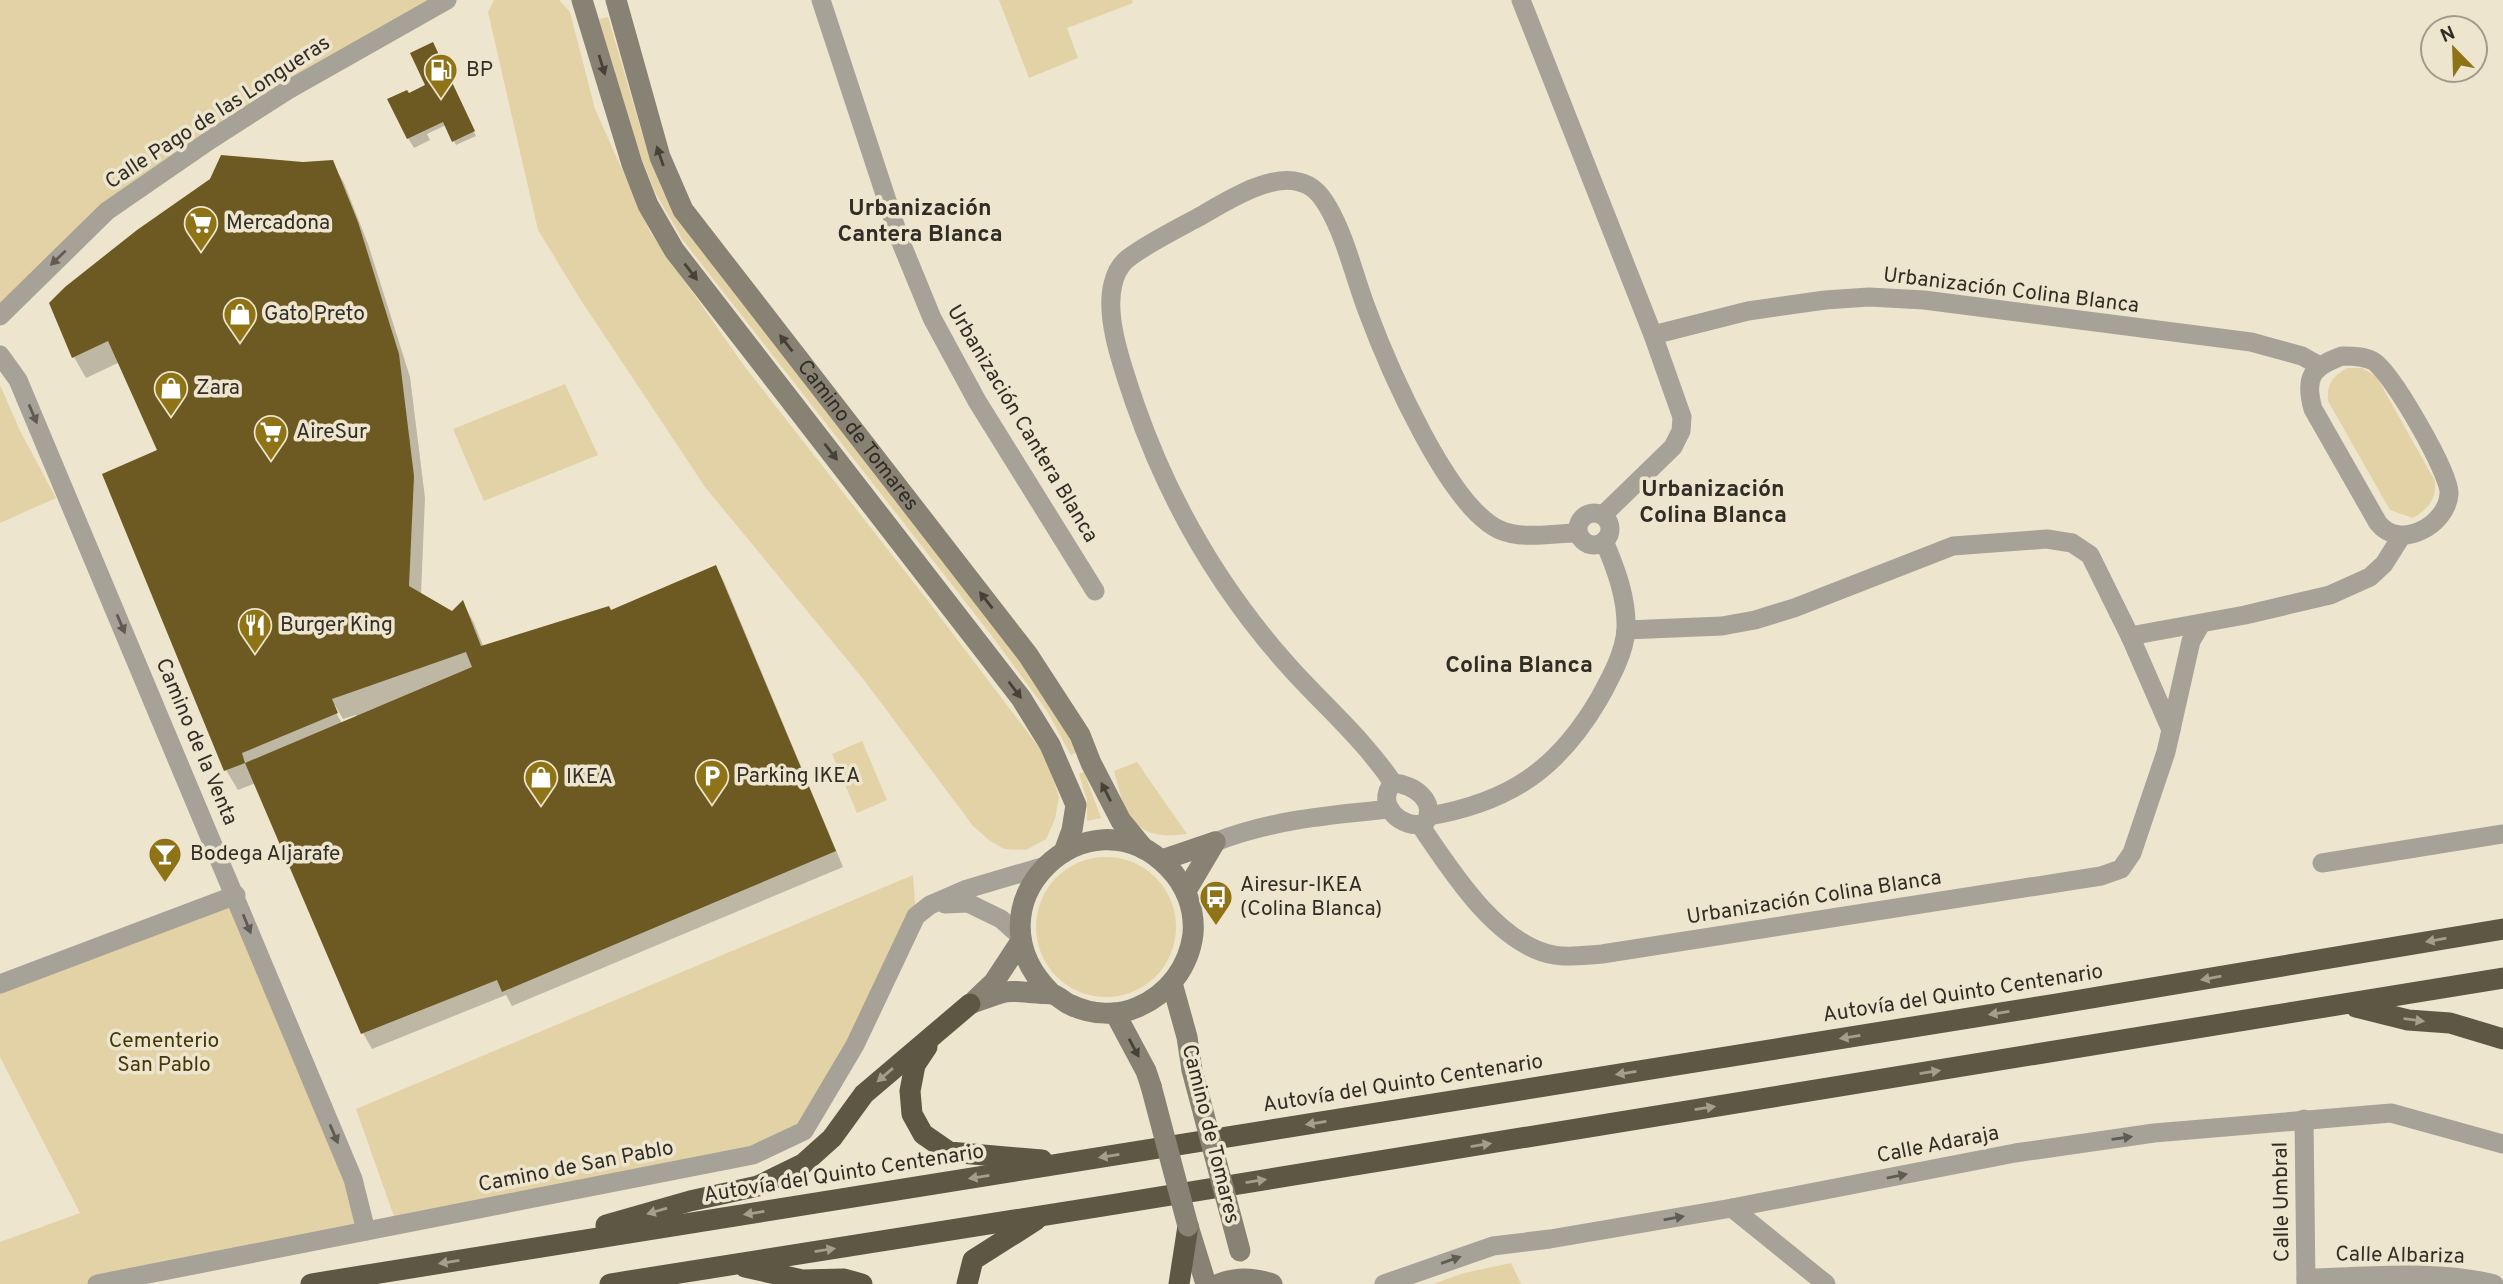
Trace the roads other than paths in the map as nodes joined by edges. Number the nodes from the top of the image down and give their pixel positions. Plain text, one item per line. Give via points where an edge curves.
1 (447, 0) edge
2 (582, 0) edge
3 (616, 0) edge
4 (821, 0) edge
5 (1521, 0) edge
6 (0, 316) edge
7 (1653, 335) junction
8 (0, 355) edge
9 (2320, 366) junction
10 (1603, 515) junction
11 (1578, 533) junction
12 (2401, 537) junction
13 (1604, 541) junction
14 (1095, 591) dead end
15 (2201, 624) junction
16 (1626, 630) junction
17 (2130, 636) junction
18 (2171, 730) junction
19 (1393, 783) junction
20 (1390, 809) junction
21 (1425, 820) junction
22 (2503, 834) edge
23 (1215, 842) junction
24 (1064, 852) junction
25 (1153, 854) junction
26 (2322, 863) dead end
27 (1045, 866) junction
28 (1186, 891) junction
29 (236, 895) junction
30 (930, 905) junction
31 (2503, 929) edge
32 (1021, 939) junction
33 (2503, 978) edge
34 (0, 984) edge
35 (1172, 984) junction
36 (1052, 994) junction
37 (970, 1004) junction
38 (2347, 1004) junction
39 (1115, 1013) junction
40 (937, 1030) junction
41 (2503, 1039) edge
42 (2304, 1119) junction
43 (2503, 1144) edge
44 (1070, 1162) junction
45 (1732, 1208) junction
46 (1042, 1215) junction
47 (1188, 1226) junction
48 (366, 1231) junction
49 (517, 1251) junction
50 (733, 1264) junction
51 (2306, 1281) edge
52 (1266, 1282) edge
53 (97, 1284) edge
54 (311, 1284) edge
55 (610, 1284) edge
56 (862, 1284) edge
57 (967, 1284) edge
58 (1179, 1284) edge
59 (1206, 1284) edge
60 (1219, 1284) edge
61 (1385, 1284) edge
62 (1826, 1284) edge
63 (2494, 1284) edge

1 -> 6 street, Calle Pago de las Longueras via 288,90 107,211
2 -> 24 street, Camino de Tomares via 648,205 674,250 1021,698 1051,745 1076,804
25 -> 3 street, Camino de Tomares via 1121,821 1080,734 1028,655 683,210 660,157
4 - 14 street, Urbanización Cantera Blanca via 900,240 932,318 977,401
5 - 7 street
7 - 9 street, Urbanización Colina Blanca via 1782,306 1891,298 2250,342 2302,356
7 - 10 street via 1682,417 1681,431 1673,447
8 -> 29 street, Camino de la Venta via 18,380
9 - 12 street via 2309,381 2313,409 2378,523 2384,531
9 - 12 street via 2342,356 2375,362 2391,379 2442,470 2450,494 2441,514
10 - 11 street via 1587,513 1580,519
10 - 13 street via 1610,530
11 - 13 street via 1584,543
11 - 19 street via 1517,535 1498,529 1456,487 1418,424 1368,313 1334,218 1315,189 1299,181 1280,180 1255,188 1126,260 1115,274 1112,316 1130,388 1148,441 1201,550 1257,630 1376,758
12 - 15 street via 2384,564 2351,587
13 - 16 street via 1620,581
15 - 17 street
15 - 18 street, Urbanización Colina Blanca via 2184,664
16 - 17 street via 1755,620 1953,546 2047,539 2072,543 2090,555
16 - 21 street via 1607,684 1586,720 1551,762 1518,788
17 - 18 street
18 - 21 street, Urbanización Colina Blanca via 2132,853 2114,872 1602,954 1552,955 1513,936 1467,892
19 - 20 street via 1387,789
19 - 21 street via 1415,789 1429,808
20 - 21 street via 1408,825
20 - 23 street via 1292,820
22 - 26 street
23 - 25 street
23 - 28 street
24 - 25 street via 1098,841 1121,841
24 - 27 street
25 - 28 street
27 - 30 street, Camino de San Pablo
27 - 32 street via 1027,894
28 - 35 street via 1193,932 1187,960
29 - 34 street
29 -> 48 street, Camino de la Venta via 353,1178
30 - 32 street via 968,903 1001,919
30 - 48 street, Camino de San Pablo via 916,916 855,1045 804,1131 753,1155
31 -> 44 highway, Autovía del Quinto Centenario
32 - 36 street via 1032,971
32 - 37 street via 994,982
33 - 38 highway
35 - 39 street via 1136,1008
35 - 52 street, Camino de Tomares, bridge via 1240,1251
36 - 37 street via 1007,992
36 - 39 street via 1082,1009
37 - 40 highway
38 -> 41 highway via 2408,1020 2450,1023
46 -> 38 highway
39 -> 47 street, Camino de Tomares, bridge via 1146,1071
40 - 44 highway via 915,1065 910,1091 912,1114 923,1134 949,1152
40 -> 49 highway via 864,1094 832,1138 803,1164 758,1186
42 - 43 street, Calle Adaraja via 2391,1113
45 -> 42 street, Calle Adaraja via 2015,1153 2154,1133
42 - 51 street, Calle Umbral
44 -> 49 highway, Autovía del Quinto Centenario
61 -> 45 street, Calle Adaraja via 1493,1246
45 - 62 street
50 -> 46 highway
46 - 57 highway via 973,1260
47 - 58 highway
47 - 59 street, Camino de Tomares
48 - 53 street, Camino de San Pablo
49 -> 54 highway, Autovía del Quinto Centenario
50 - 55 highway
50 - 56 highway via 802,1280 844,1279
51 - 63 street, Calle Albariza via 2429,1276
52 - 60 street via 1230,1280

